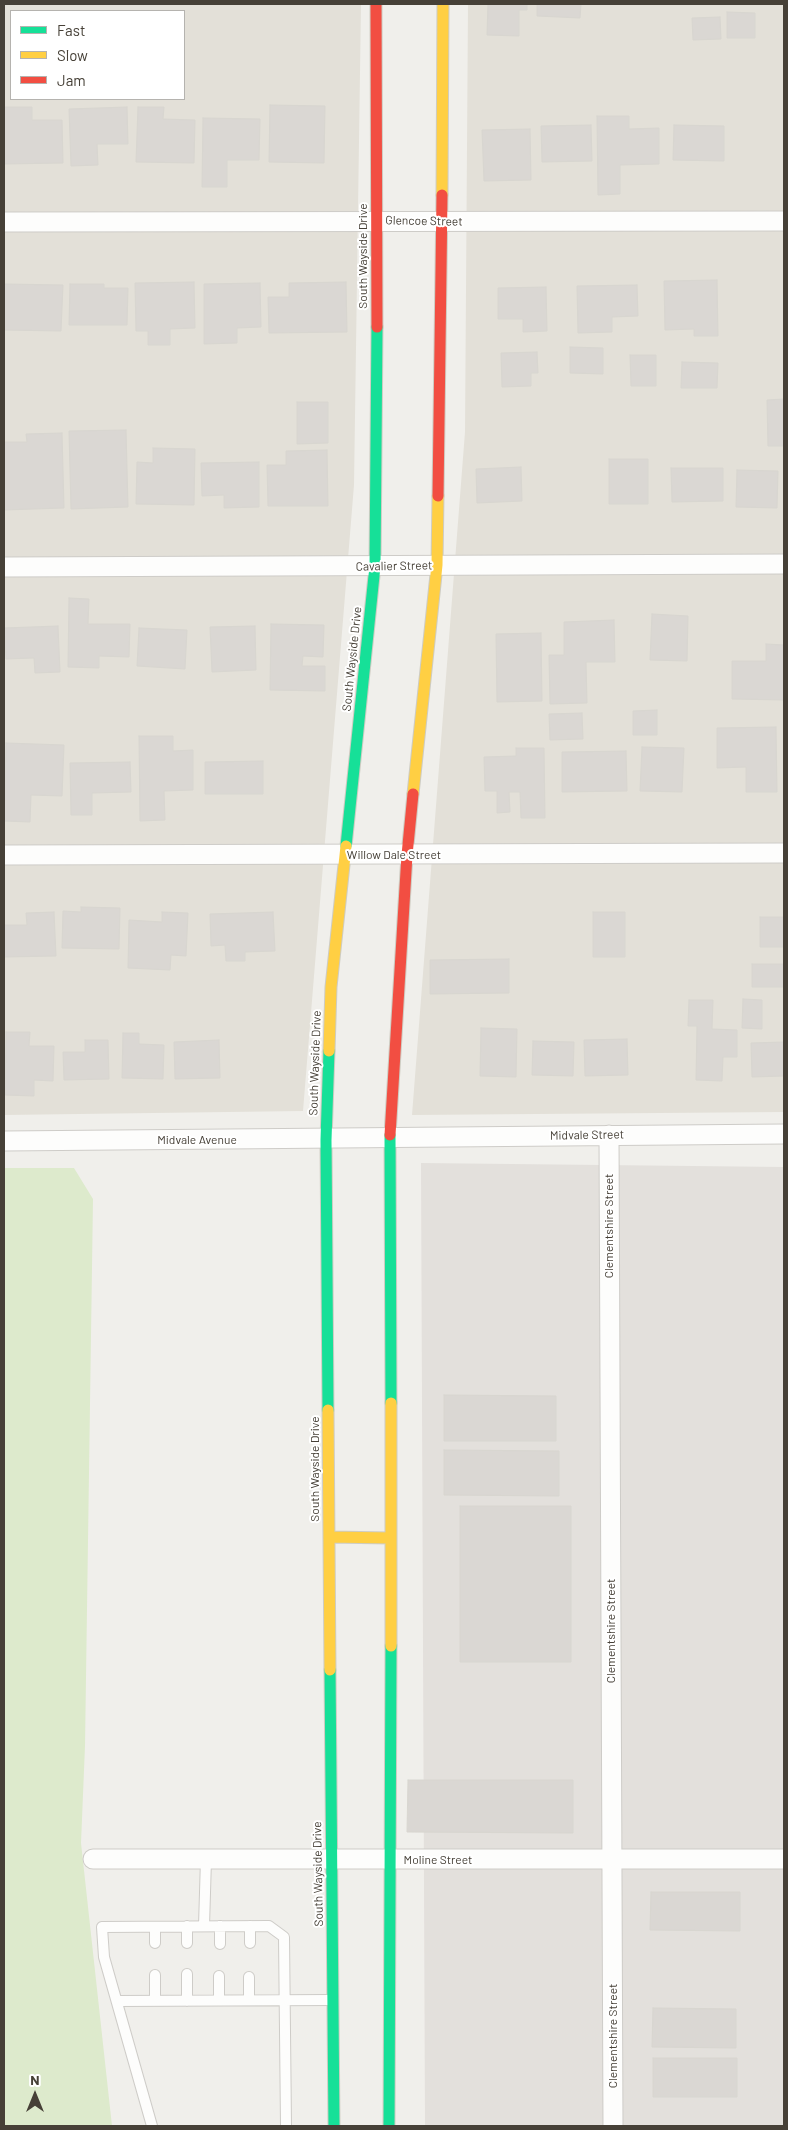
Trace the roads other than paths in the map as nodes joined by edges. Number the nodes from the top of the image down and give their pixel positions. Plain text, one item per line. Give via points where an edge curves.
1 (376, 4) edge
2 (443, 4) edge
3 (377, 220) junction
4 (442, 221) junction
5 (784, 221) edge
6 (4, 222) edge
7 (784, 564) edge
8 (437, 565) junction
9 (375, 566) junction
10 (4, 567) edge
11 (784, 852) edge
12 (4, 855) edge
13 (346, 855) junction
14 (407, 855) junction
15 (784, 1134) edge
16 (609, 1135) junction
17 (390, 1139) junction
18 (326, 1140) junction
19 (4, 1141) edge
20 (329, 1537) junction
21 (391, 1538) junction
22 (93, 1859) dead end
23 (206, 1859) junction
24 (784, 1859) edge
25 (331, 1860) junction
26 (392, 1860) junction
27 (612, 1860) junction
28 (187, 1926) junction
29 (204, 1926) junction
30 (220, 1926) junction
31 (250, 1926) junction
32 (155, 1927) junction
33 (187, 1942) dead end
34 (250, 1942) dead end
35 (155, 1943) dead end
36 (220, 1944) dead end
37 (187, 1974) dead end
38 (155, 1975) dead end
39 (219, 1976) dead end
40 (249, 1977) dead end
41 (219, 2000) junction
42 (249, 2000) junction
43 (285, 2000) junction
44 (333, 2000) junction
45 (117, 2001) junction
46 (155, 2001) junction
47 (187, 2001) junction
48 (152, 2126) edge
49 (286, 2126) edge
50 (334, 2126) edge
51 (390, 2126) edge
52 (613, 2126) edge

1 - 3 main road, South Wayside Drive
2 - 4 main road
3 - 4 street, Glencoe Street
3 - 6 street, Glencoe Street
3 - 9 main road, South Wayside Drive
4 - 5 street, Glencoe Street
4 - 8 main road
7 - 8 street, Cavalier Street
8 - 9 street, Cavalier Street
8 - 14 main road
9 - 10 street, Cavalier Street
9 - 13 main road, South Wayside Drive
11 - 14 street, Willow Dale Street
12 - 13 street, Willow Dale Street
13 - 14 street, Willow Dale Street
13 - 18 main road, South Wayside Drive via 331,988
14 - 17 main road
15 - 16 street, Midvale Street
16 - 17 street, Midvale Street
16 - 27 street, Clementshire Street
17 - 18 street, Midvale Avenue
17 - 21 main road
18 - 19 street, Midvale Avenue
18 - 20 main road, South Wayside Drive
20 - 21 main road
20 - 25 main road, South Wayside Drive
21 - 26 main road
22 - 23 street, Moline Street
23 - 25 street, Moline Street
23 - 29 lane
24 - 27 street, Moline Street
25 - 26 street, Moline Street
25 - 44 main road, South Wayside Drive
26 - 27 street, Moline Street
26 - 51 main road
27 - 52 street, Clementshire Street
28 - 29 lane
28 - 32 lane
28 - 33 lane
29 - 30 lane
30 - 31 lane
30 - 36 lane
31 - 34 lane
31 - 43 lane via 269,1926 284,1937
32 - 35 lane
32 - 45 lane via 102,1927 104,1957
37 - 47 lane
38 - 46 lane
39 - 41 lane
40 - 42 lane
41 - 42 lane
41 - 47 lane
42 - 43 lane
43 - 44 lane
43 - 49 lane
44 - 50 main road, South Wayside Drive
45 - 46 lane
45 - 48 lane
46 - 47 lane

